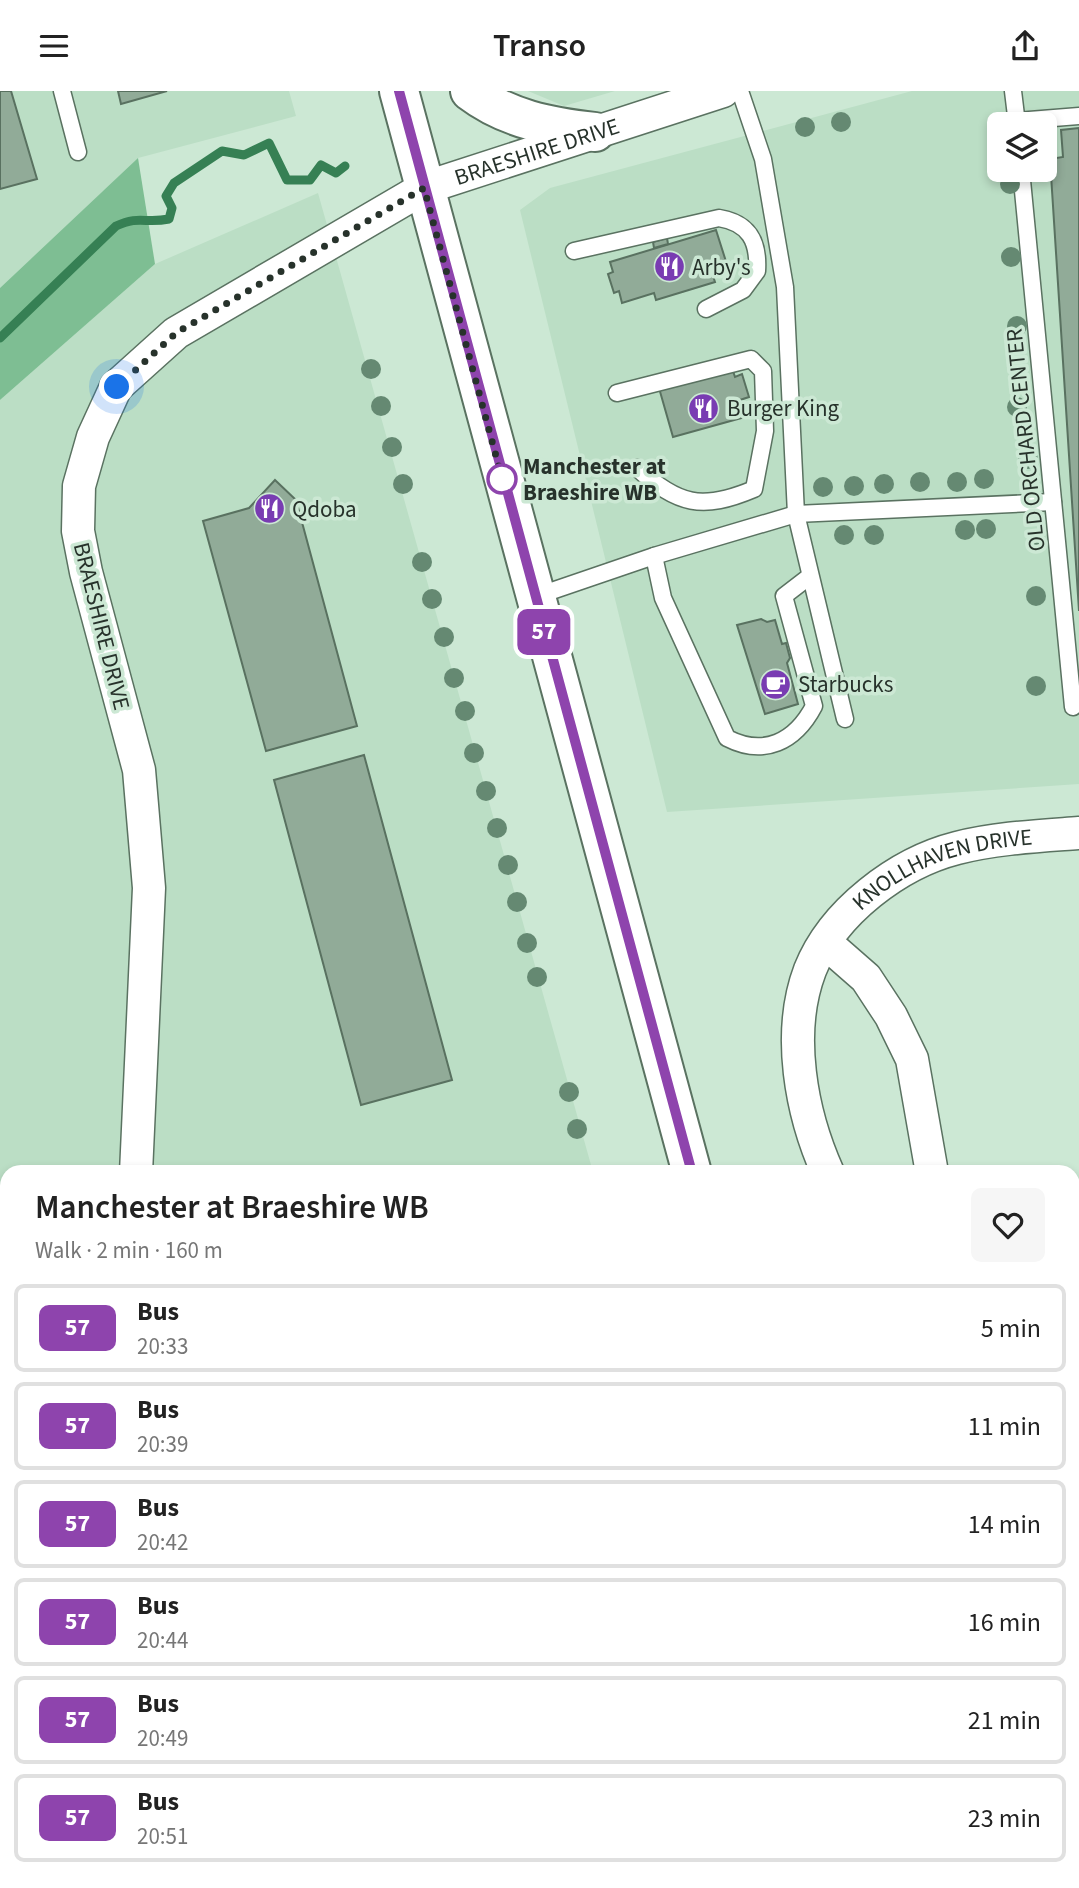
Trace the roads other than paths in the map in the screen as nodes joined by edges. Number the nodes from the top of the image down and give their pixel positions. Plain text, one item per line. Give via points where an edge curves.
1 (62, 91) edge
2 (399, 91) edge
3 (470, 91) edge
4 (723, 91) edge
5 (740, 91) edge
6 (1013, 91) edge
7 (1015, 112) edge
8 (1079, 116) edge
9 (1057, 118) edge
10 (595, 132) junction
11 (78, 152) dead end
12 (1022, 182) edge
13 (424, 188) junction
14 (574, 251) dead end
15 (706, 309) dead end
16 (617, 393) dead end
17 (637, 468) dead end
18 (1053, 502) junction
19 (796, 514) junction
20 (654, 556) junction
21 (810, 576) junction
22 (534, 597) junction
23 (1073, 706) dead end
24 (845, 719) dead end
25 (1079, 833) edge
26 (826, 943) junction
27 (136, 1165) edge
28 (690, 1165) edge
29 (824, 1165) edge
30 (931, 1165) edge

1 - 11 lane
2 - 13 main road
3 - 10 main road via 507,114 560,129
4 - 10 street, BRAESHIRE DRIVE
5 - 19 lane via 763,159 785,287
6 - 7 lane
8 - 9 lane
10 - 13 street, BRAESHIRE DRIVE
12 - 18 lane, OLD ORCHARD CENTER
13 - 22 main road
13 - 27 street, BRAESHIRE DRIVE via 176,333 117,387 93,437 79,487 78,531 139,770 149,888
14 - 15 lane via 719,218 737,221 754,244 757,271 744,291
16 - 17 lane via 751,359 763,371 765,431 754,489 727,500 698,502 666,493
18 - 19 lane
18 - 23 lane, OLD ORCHARD CENTER
19 - 20 lane
19 - 21 lane
20 - 21 lane via 663,598 727,738 751,748 792,736 803,727 814,706 784,596
20 - 22 lane
21 - 24 lane
22 - 28 main road
25 - 26 street, KNOLLHAVEN DRIVE via 957,848 910,867 859,901
26 - 29 street, KNOLLHAVEN DRIVE via 811,968 803,998 800,1066 814,1143
26 - 30 street via 866,978 912,1059

